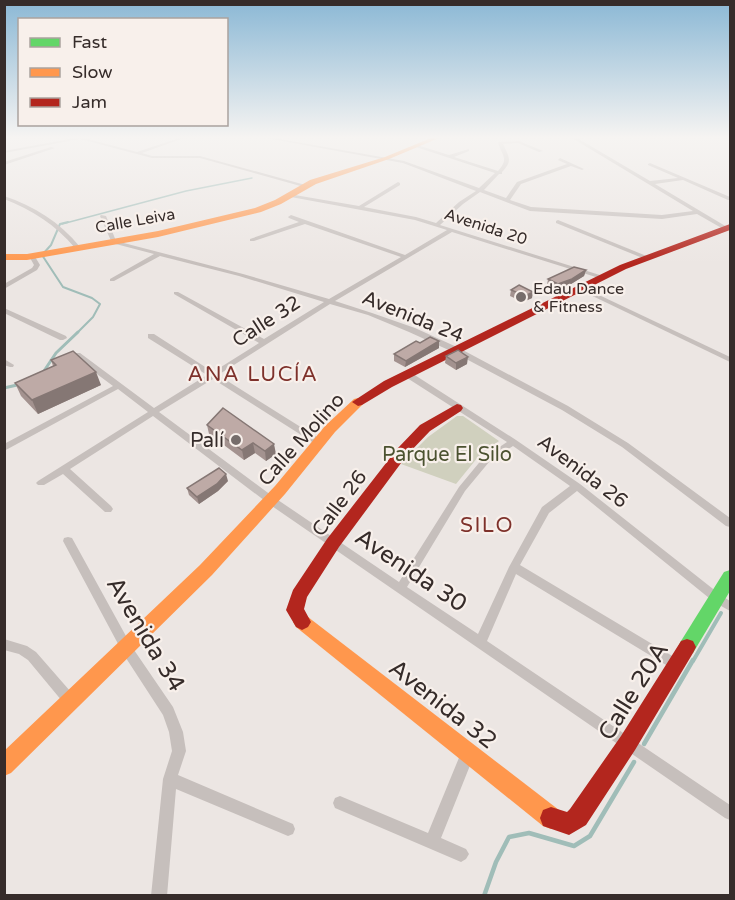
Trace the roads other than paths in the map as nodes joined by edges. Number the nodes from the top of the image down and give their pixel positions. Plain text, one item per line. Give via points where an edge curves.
1 (284, 180) edge
2 (323, 180) edge
3 (454, 180) edge
4 (492, 180) edge
5 (527, 180) edge
6 (645, 180) edge
7 (670, 180) edge
8 (688, 180) edge
9 (650, 183) junction
10 (398, 184) dead end
11 (306, 186) junction
12 (482, 189) junction
13 (291, 195) junction
14 (4, 197) edge
15 (730, 199) edge
16 (507, 200) junction
17 (361, 207) junction
18 (697, 212) junction
19 (103, 216) dead end
20 (291, 217) dead end
21 (304, 222) junction
22 (558, 222) dead end
23 (437, 225) junction
24 (728, 227) edge
25 (450, 231) junction
26 (252, 240) dead end
27 (114, 242) junction
28 (77, 247) junction
29 (157, 255) junction
30 (32, 256) junction
31 (4, 257) edge
32 (406, 257) junction
33 (647, 258) junction
34 (601, 277) junction
35 (112, 280) dead end
36 (4, 287) edge
37 (580, 288) junction
38 (176, 293) dead end
39 (329, 302) junction
40 (4, 310) edge
41 (151, 336) dead end
42 (63, 338) dead end
43 (265, 343) junction
44 (456, 350) junction
45 (75, 354) edge
46 (730, 360) edge
47 (407, 375) junction
48 (214, 376) junction
49 (118, 387) junction
50 (457, 408) junction
51 (155, 413) junction
52 (4, 435) edge
53 (513, 442) junction
54 (320, 443) junction
55 (8, 445) edge
56 (64, 469) junction
57 (41, 483) dead end
58 (578, 486) junction
59 (272, 501) junction
60 (108, 509) dead end
61 (730, 523) edge
62 (68, 541) dead end
63 (333, 543) junction
64 (514, 567) junction
65 (730, 578) edge
66 (401, 588) junction
67 (717, 598) junction
68 (730, 606) edge
69 (295, 610) joint
70 (480, 642) junction
71 (4, 644) edge
72 (128, 651) junction
73 (675, 664) junction
74 (72, 703) junction
75 (627, 743) junction
76 (468, 753) junction
77 (4, 766) edge
78 (170, 779) junction
79 (340, 803) dead end
80 (730, 813) edge
81 (569, 824) joint
82 (288, 829) dead end
83 (432, 842) junction
84 (461, 854) dead end
85 (159, 896) edge

1 - 11 street
2 - 11 main road, Calle Leiva
3 - 12 street
4 - 12 street
5 - 16 street via 519,183
6 - 9 street
7 - 9 street
8 - 15 street
9 - 18 street
10 - 17 street
11 - 13 main road, Calle Leiva
12 - 16 street
12 - 23 street
13 - 17 street, Avenida 20
13 - 27 main road, Calle Leiva via 228,218
14 - 28 street via 38,213 65,232
16 - 18 street via 530,209 662,217
17 - 23 street, Avenida 20
18 - 24 street
19 - 27 street
20 - 21 street
21 - 26 street
21 - 32 street
22 - 33 street
23 - 25 street, Avenida 20
24 - 33 main road, Calle Molino
25 - 32 street, Calle 32
25 - 34 street, Avenida 20
27 - 28 main road, Calle Leiva
27 - 29 street, Avenida 24
28 - 30 main road, Calle Leiva
29 - 35 street
29 - 39 street, Avenida 24
30 - 31 main road, Calle Leiva
30 - 36 street via 35,269
32 - 39 street, Calle 32
33 - 34 main road, Calle Molino
34 - 37 main road, Calle Molino
37 - 44 main road, Calle Molino
37 - 46 street
38 - 43 street
39 - 43 street, Calle 32
39 - 44 street, Avenida 24 via 391,321
40 - 42 street
41 - 48 street
43 - 48 street, Calle 32
44 - 47 main road, Calle Molino
44 - 61 street, Avenida 24 via 565,408 624,445
45 - 49 street, Avenida 30
47 - 50 street, Avenida 26
47 - 54 main road, Calle Molino via 352,407
48 - 51 street, Calle 32
48 - 54 street
49 - 51 street, Avenida 30
49 - 55 street
50 - 53 street, Avenida 26
50 - 63 main road, Calle 26 via 425,428 402,452
51 - 56 street, Calle 32
51 - 59 street, Avenida 30
52 - 55 street
53 - 58 street, Avenida 26
53 - 66 street via 486,460 462,489
54 - 59 main road, Calle Molino
56 - 57 street, Calle 32
56 - 60 street
58 - 64 street via 545,510
58 - 67 street, Avenida 26
59 - 63 street, Avenida 30
59 - 72 main road, Calle Molino
62 - 72 street, Avenida 34
63 - 66 street, Avenida 30
63 - 69 main road, Calle 26 via 299,595
64 - 70 street
64 - 73 street
65 - 67 main road, Calle 20A
66 - 70 street, Avenida 30
67 - 68 street, Avenida 26
67 - 73 main road, Calle 20A
69 - 76 main road, Avenida 32 via 302,621
70 - 75 street, Avenida 30
71 - 74 street via 32,656
72 - 74 main road, Calle Molino
72 - 78 street, Avenida 34 via 168,711 176,732 179,751
73 - 75 main road, Calle 20A
74 - 77 main road, Calle Molino
75 - 80 street, Avenida 30
75 - 81 main road, Calle 20A via 578,817
76 - 81 main road, Avenida 32 via 553,820
76 - 83 street
78 - 82 street
78 - 85 street
79 - 83 street
83 - 84 street

